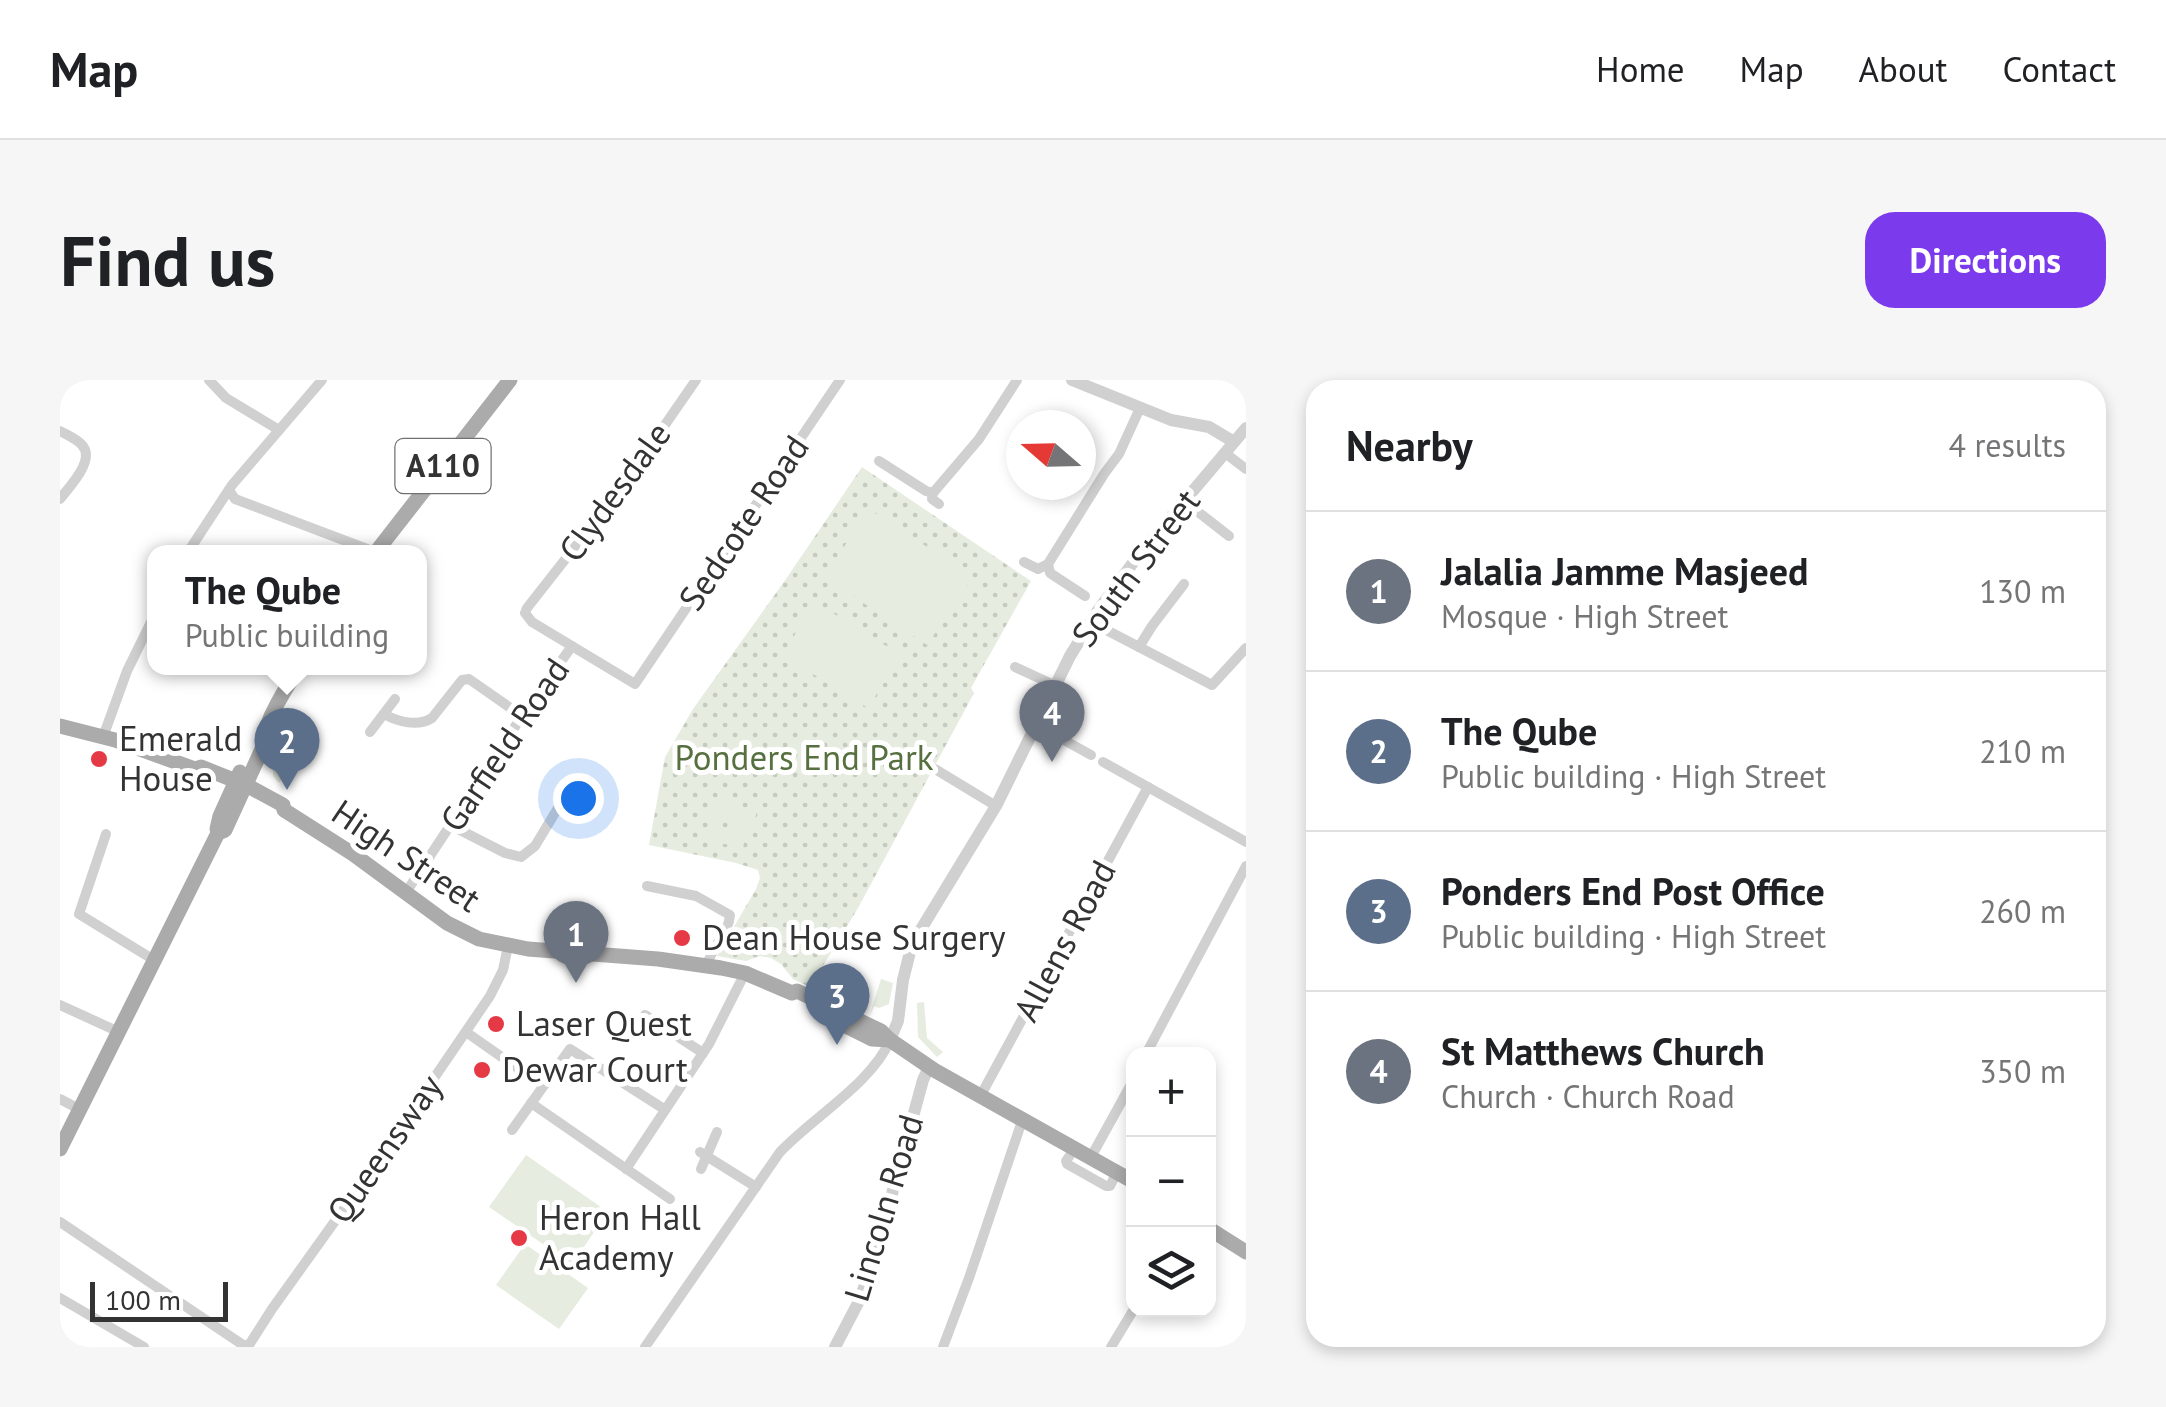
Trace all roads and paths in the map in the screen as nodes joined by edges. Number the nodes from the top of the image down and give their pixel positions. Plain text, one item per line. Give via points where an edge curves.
1 (209, 380) edge
2 (322, 380) edge
3 (510, 380) edge
4 (696, 380) edge
5 (840, 380) edge
6 (1018, 380) edge
7 (1072, 380) edge
8 (1140, 408) junction
9 (1246, 428) edge
10 (60, 430) edge
11 (279, 430) junction
12 (1229, 447) junction
13 (879, 461) dead end
14 (1246, 469) edge
15 (229, 490) junction
16 (60, 498) edge
17 (1184, 502) junction
18 (1226, 531) dead end
19 (193, 545) edge
20 (358, 545) edge
21 (381, 545) edge
22 (1024, 562) dead end
23 (1048, 564) junction
24 (1182, 591) dead end
25 (1085, 596) dead end
26 (1090, 622) junction
27 (147, 630) edge
28 (572, 646) junction
29 (1139, 648) junction
30 (1246, 648) edge
31 (1015, 667) dead end
32 (295, 675) edge
33 (1054, 685) junction
34 (395, 698) dead end
35 (384, 714) junction
36 (522, 716) junction
37 (1035, 724) junction
38 (60, 726) edge
39 (370, 732) dead end
40 (103, 736) junction
41 (1090, 755) dead end
42 (1104, 762) dead end
43 (935, 769) dead end
44 (239, 787) junction
45 (1148, 787) junction
46 (564, 798) dead end
47 (996, 806) junction
48 (450, 825) junction
49 (106, 834) dead end
50 (1246, 842) edge
51 (1246, 866) edge
52 (647, 886) dead end
53 (405, 894) junction
54 (508, 946) junction
55 (154, 960) junction
56 (708, 966) junction
57 (746, 973) junction
58 (60, 1006) edge
59 (646, 1015) dead end
60 (119, 1032) junction
61 (466, 1032) junction
62 (890, 1040) junction
63 (1150, 1047) edge
64 (703, 1053) junction
65 (928, 1067) junction
66 (543, 1086) junction
67 (1126, 1093) edge
68 (981, 1095) junction
69 (60, 1099) edge
70 (531, 1103) junction
71 (664, 1109) junction
72 (79, 1110) junction
73 (1022, 1118) junction
74 (512, 1130) dead end
75 (716, 1132) dead end
76 (1075, 1148) junction
77 (60, 1149) edge
78 (704, 1154) junction
79 (1091, 1158) junction
80 (626, 1169) junction
81 (701, 1169) dead end
82 (1117, 1172) junction
83 (1126, 1177) edge
84 (756, 1187) junction
85 (670, 1199) dead end
86 (63, 1224) edge
87 (1216, 1233) edge
88 (60, 1237) edge
89 (1246, 1252) edge
90 (60, 1298) edge
91 (1129, 1317) edge
92 (649, 1342) edge
93 (250, 1346) edge
94 (144, 1347) edge
95 (666, 1347) edge
96 (835, 1347) edge
97 (943, 1347) edge
98 (1112, 1347) edge

1 - 11 street
2 - 11 street
3 - 21 main road, A110
4 - 28 street, Clydesdale via 526,608 526,616
5 - 28 street, Sedcote Road via 635,684
6 - 13 street via 936,499
7 - 8 street
8 - 12 street via 1209,426
8 - 23 street via 1120,454
9 - 12 street, South Street
10 - 16 street via 87,452
11 - 15 street
12 - 14 street
12 - 17 street, South Street
15 - 19 street
15 - 20 street
17 - 18 street
17 - 26 street, South Street
22 - 23 street via 1038,570
23 - 25 street
24 - 29 street
26 - 29 street
26 - 33 street, South Street
27 - 40 street
28 - 36 street, Garfield Road
29 - 30 street via 1212,685
31 - 33 street
32 - 44 main road
33 - 37 street, South Street
34 - 35 street
35 - 36 street via 426,722 469,679
35 - 39 street
36 - 48 street, Garfield Road
37 - 41 street
37 - 47 street, South Street
38 - 40 main road, High Street
40 - 44 main road, High Street
42 - 45 street
43 - 47 street
44 - 53 main road, High Street via 353,854
44 - 55 main road via 225,830
45 - 50 street
45 - 68 street, Allens Road
46 - 48 street via 521,857
47 - 62 street, South Street via 912,944
48 - 53 street, Garfield Road
49 - 55 street via 79,914
51 - 63 street
52 - 56 street via 696,896 730,915
53 - 54 main road, High Street via 467,934
54 - 56 main road, High Street
54 - 61 street, Queensway via 499,978
55 - 60 main road
56 - 57 main road, High Street
57 - 62 main road, High Street via 801,993
57 - 64 street
58 - 60 street
59 - 64 street
60 - 72 main road
61 - 66 street
61 - 93 street, Queensway
62 - 65 main road, High Street
62 - 84 street via 881,1059 780,1152
64 - 71 street
65 - 68 main road, High Street
65 - 96 street, Lincoln Road via 872,1267
66 - 70 street
66 - 71 street via 571,1050
67 - 79 street
68 - 73 main road, High Street
69 - 72 street
70 - 74 street
70 - 80 street
71 - 80 street
72 - 77 main road
73 - 76 main road, High Street
73 - 97 street
75 - 78 street
76 - 79 main road, High Street
76 - 82 street via 1067,1164 1106,1186
78 - 81 street
78 - 84 street
79 - 82 main road, High Street
80 - 85 street
82 - 83 main road, High Street
84 - 92 street
86 - 88 street
86 - 93 street
87 - 89 main road
90 - 94 street
91 - 98 street
92 - 95 street

